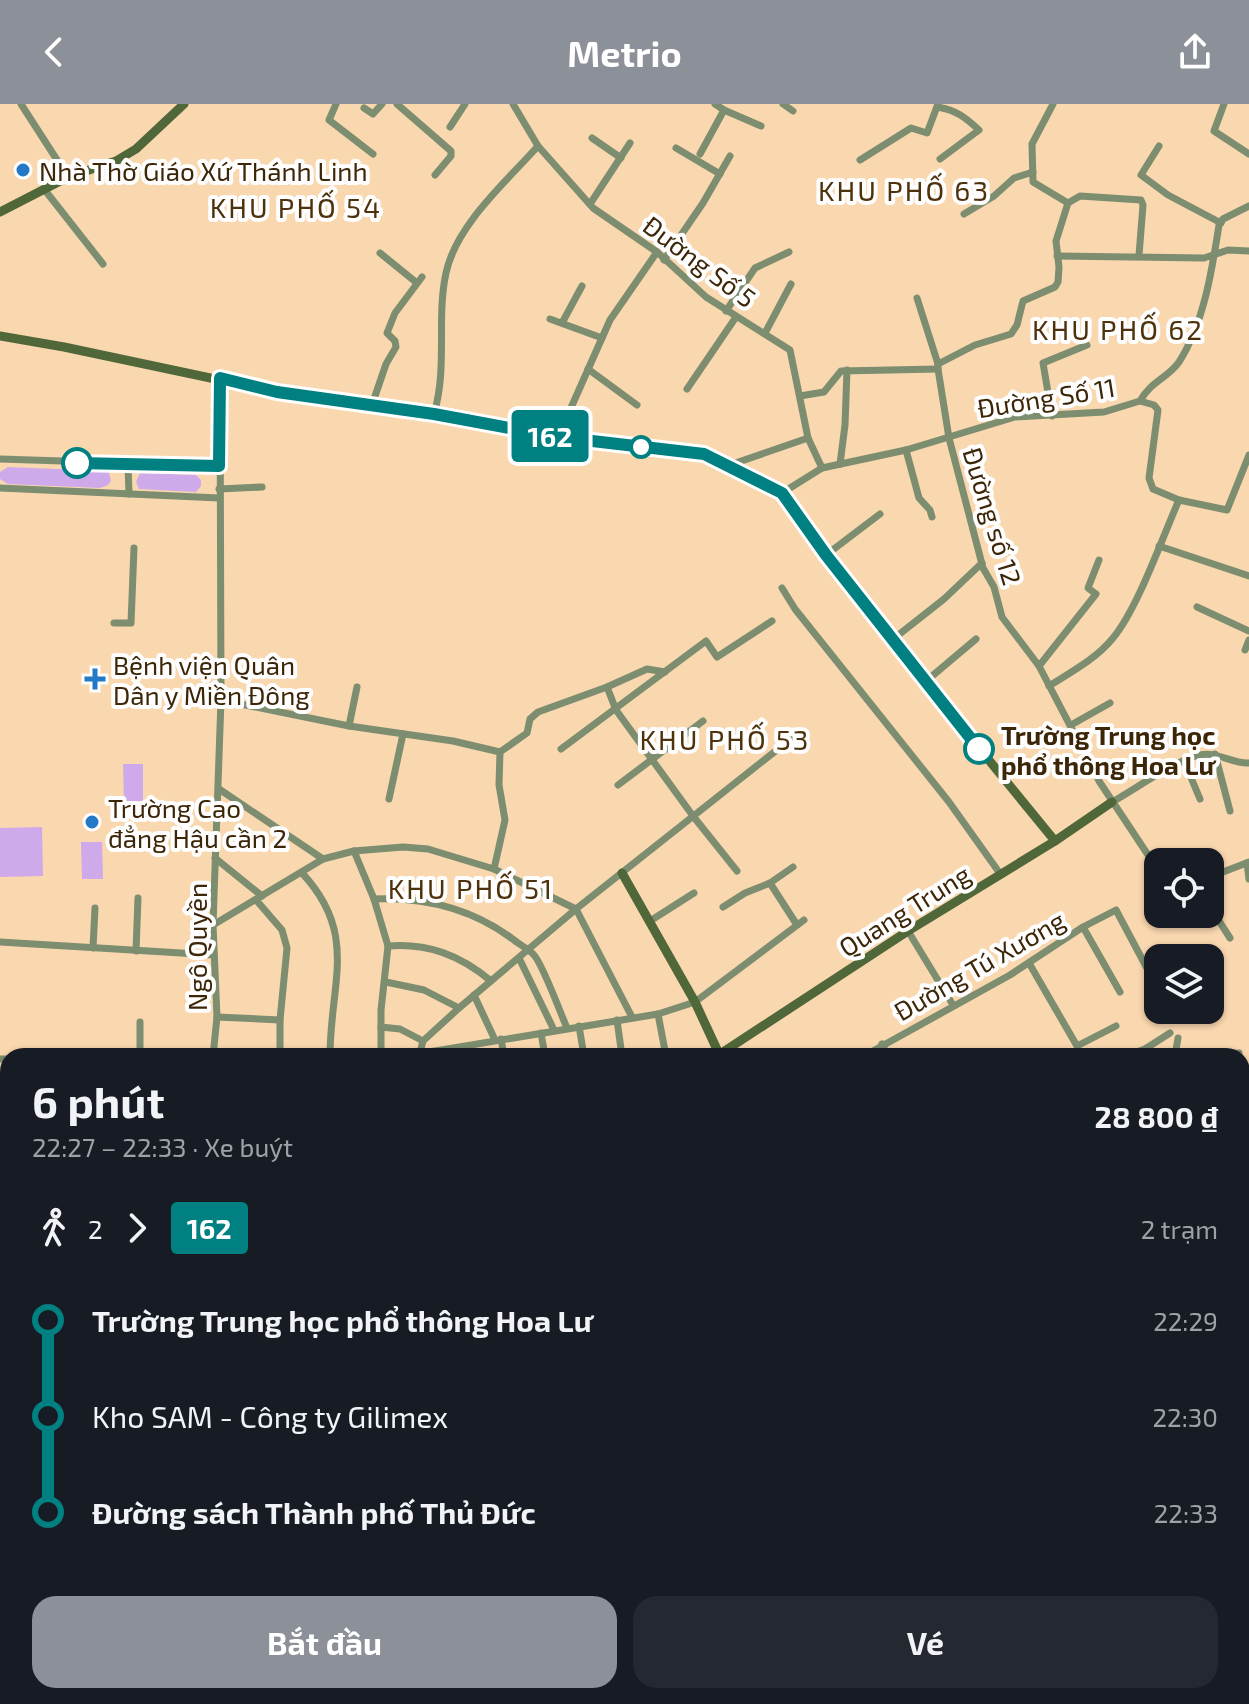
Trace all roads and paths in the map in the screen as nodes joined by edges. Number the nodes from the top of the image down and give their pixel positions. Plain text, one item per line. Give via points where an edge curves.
1 (21, 104) edge
2 (184, 104) edge
3 (336, 104) edge
4 (382, 104) edge
5 (397, 104) edge
6 (465, 104) edge
7 (513, 104) edge
8 (715, 104) edge
9 (783, 104) edge
10 (1053, 104) edge
11 (1224, 104) edge
12 (937, 106) edge
13 (364, 108) dead end
14 (724, 110) junction
15 (793, 111) dead end
16 (761, 126) dead end
17 (450, 127) dead end
18 (592, 138) dead end
19 (630, 143) dead end
20 (538, 146) junction
21 (1159, 146) dead end
22 (676, 148) dead end
23 (373, 154) dead end
24 (700, 154) dead end
25 (1249, 154) edge
26 (730, 156) dead end
27 (621, 158) junction
28 (940, 159) dead end
29 (860, 160) dead end
30 (1033, 172) junction
31 (720, 174) junction
32 (435, 175) dead end
33 (68, 177) junction
34 (44, 189) junction
35 (1068, 203) junction
36 (590, 204) junction
37 (1249, 206) edge
38 (0, 212) edge
39 (964, 214) dead end
40 (1221, 223) junction
41 (1249, 251) edge
42 (657, 252) junction
43 (789, 252) dead end
44 (380, 253) dead end
45 (1139, 255) junction
46 (1214, 255) junction
47 (1057, 256) junction
48 (664, 260) junction
49 (103, 264) dead end
50 (791, 284) dead end
51 (582, 286) dead end
52 (917, 298) dead end
53 (726, 311) junction
54 (736, 317) junction
55 (550, 319) dead end
56 (562, 323) junction
57 (765, 333) junction
58 (0, 336) edge
59 (602, 338) junction
60 (1087, 345) dead end
61 (938, 367) junction
62 (588, 369) junction
63 (847, 370) junction
64 (220, 378) junction
65 (687, 389) dead end
66 (800, 396) junction
67 (1140, 401) junction
68 (372, 405) junction
69 (637, 405) dead end
70 (434, 414) junction
71 (1052, 416) junction
72 (558, 437) junction
73 (808, 438) junction
74 (949, 438) junction
75 (906, 450) junction
76 (1249, 455) edge
77 (0, 459) edge
78 (840, 464) junction
79 (128, 465) junction
80 (219, 466) junction
81 (726, 466) junction
82 (822, 468) junction
83 (262, 487) dead end
84 (0, 488) edge
85 (782, 493) junction
86 (129, 494) junction
87 (219, 494) junction
88 (1179, 500) junction
89 (880, 514) dead end
90 (932, 517) dead end
91 (1159, 546) junction
92 (134, 548) dead end
93 (826, 555) junction
94 (1099, 560) dead end
95 (982, 563) junction
96 (1249, 576) edge
97 (782, 588) dead end
98 (1197, 607) dead end
99 (772, 621) dead end
100 (114, 623) dead end
101 (1249, 631) edge
102 (976, 639) dead end
103 (892, 640) junction
104 (1249, 640) edge
105 (1245, 650) dead end
106 (1039, 666) junction
107 (665, 672) junction
108 (925, 682) junction
109 (1049, 686) junction
110 (357, 687) dead end
111 (607, 687) junction
112 (221, 700) junction
113 (1110, 703) dead end
114 (616, 710) junction
115 (703, 721) dead end
116 (1071, 725) junction
117 (349, 726) junction
118 (403, 734) junction
119 (797, 734) dead end
120 (561, 749) dead end
121 (500, 752) junction
122 (1215, 754) junction
123 (653, 758) junction
124 (1184, 761) junction
125 (1249, 763) edge
126 (618, 785) dead end
127 (219, 789) junction
128 (389, 799) dead end
129 (1200, 799) dead end
130 (1112, 802) junction
131 (1230, 811) dead end
132 (693, 816) junction
133 (1055, 841) junction
134 (1144, 849) edge
135 (354, 851) junction
136 (215, 858) junction
137 (323, 859) junction
138 (1248, 863) edge
139 (793, 867) dead end
140 (494, 869) junction
141 (737, 871) dead end
142 (1224, 872) edge
143 (302, 873) junction
144 (622, 873) junction
145 (1001, 875) junction
146 (1249, 879) edge
147 (770, 883) junction
148 (694, 893) dead end
149 (138, 898) dead end
150 (260, 898) junction
151 (374, 899) junction
152 (723, 907) dead end
153 (95, 908) dead end
154 (576, 909) junction
155 (650, 921) junction
156 (213, 925) junction
157 (1083, 927) junction
158 (1224, 928) edge
159 (908, 931) junction
160 (1230, 938) dead end
161 (0, 942) edge
162 (388, 946) junction
163 (93, 948) junction
164 (527, 950) junction
165 (136, 951) junction
166 (214, 955) junction
167 (519, 958) junction
168 (1029, 963) junction
169 (1144, 963) edge
170 (491, 981) junction
171 (386, 982) junction
172 (1120, 992) dead end
173 (474, 995) junction
174 (695, 1002) junction
175 (953, 1005) junction
176 (459, 1008) junction
177 (658, 1014) junction
178 (217, 1017) junction
179 (632, 1017) junction
180 (280, 1020) junction
181 (617, 1020) junction
182 (140, 1022) dead end
183 (579, 1026) junction
184 (1116, 1026) dead end
185 (381, 1027) junction
186 (567, 1028) junction
187 (554, 1030) junction
188 (541, 1033) junction
189 (498, 1040) junction
190 (423, 1041) junction
191 (882, 1044) junction
192 (462, 1046) joint
193 (140, 1048) edge
194 (214, 1048) edge
195 (280, 1048) edge
196 (330, 1048) edge
197 (381, 1048) edge
198 (420, 1048) edge
199 (452, 1048) edge
200 (501, 1048) edge
201 (544, 1048) edge
202 (583, 1048) edge
203 (621, 1048) edge
204 (664, 1048) edge
205 (715, 1048) edge
206 (731, 1048) edge
207 (876, 1048) edge
208 (884, 1048) edge
209 (1147, 1048) edge
210 (1175, 1048) edge

1 - 33 street
2 - 33 street via 136,149
3 - 23 street via 329,120
4 - 13 street via 373,114
5 - 32 street via 451,151
6 - 17 street
7 - 20 street, Đường Số 5
8 - 14 street
9 - 15 street
10 - 30 street via 1034,136
11 - 25 street via 1214,131
12 - 28 street via 964,116 979,130
12 - 29 street via 927,133 911,128
14 - 16 street
14 - 24 street
18 - 27 street
19 - 27 street
20 - 36 street, Đường Số 5
20 - 70 street via 457,240 445,274 440,393
21 - 40 street via 1141,175
22 - 31 street
26 - 31 street
27 - 36 street
30 - 35 street via 1033,182
30 - 39 street via 1014,178
31 - 48 street
33 - 34 street
34 - 38 street
34 - 49 street
35 - 45 street via 1080,196 1141,200
35 - 47 street via 1056,241
36 - 42 street, Đường Số 5
37 - 40 street
40 - 46 street, Đường Số 11
41 - 46 street
42 - 48 street, Đường Số 5
42 - 59 street
43 - 53 street via 755,268
44 - 68 street via 419,280 387,332 396,347
45 - 46 street
45 - 47 street
46 - 67 street, Đường Số 11 via 1200,314 1178,362 1148,387
47 - 61 street via 1055,287 1023,301 1011,334 957,353
48 - 53 street, Đường Số 5
50 - 57 street
51 - 56 street
52 - 61 street, Đường số 12
53 - 54 street, Đường Số 5
54 - 57 street, Đường Số 5
54 - 65 street
55 - 56 street
56 - 59 street
57 - 66 street, Đường Số 5 via 790,350
58 - 64 street
59 - 62 street
60 - 71 street via 1043,363
61 - 63 street
61 - 74 street, Đường số 12
62 - 69 street
62 - 72 street
63 - 66 street via 824,392
63 - 78 street
64 - 68 street
64 - 80 street, Ngô Quyền
66 - 73 street, Đường Số 5
67 - 71 street, Đường Số 11 via 1104,412
67 - 88 street via 1158,410 1150,485
68 - 70 street
70 - 72 street
71 - 74 street, Đường Số 11 via 1015,417
72 - 81 street via 704,454
73 - 81 street
73 - 82 street, Đường Số 5
74 - 75 street, Đường Số 11
74 - 95 street, Đường số 12
75 - 78 street, Đường Số 11
75 - 90 street via 919,498
76 - 88 street via 1227,510
77 - 79 street
78 - 82 street, Đường Số 11
79 - 80 street
79 - 86 street
80 - 87 street, Ngô Quyền
81 - 85 street
82 - 85 street, Đường Số 11
83 - 87 street
84 - 86 street
85 - 93 street
86 - 87 street
87 - 112 street, Ngô Quyền
88 - 91 street
89 - 93 street
91 - 96 street
91 - 109 street via 1114,637
92 - 100 street via 131,623
93 - 103 street
94 - 106 street via 1088,588 1096,594
95 - 103 street
95 - 106 street, Đường số 12 via 1002,617
97 - 145 street
98 - 101 street
99 - 107 street via 717,657 706,641
102 - 108 street
103 - 108 street
104 - 105 street
106 - 109 street, Đường số 12
107 - 111 street via 647,669
107 - 114 street
108 - 133 street
109 - 116 street, Đường số 12
110 - 117 street
111 - 114 street
111 - 121 street via 538,712 527,733
112 - 117 street
112 - 127 street, Ngô Quyền
113 - 116 street
114 - 120 street
114 - 123 street
115 - 123 street
116 - 130 street, Đường số 12
117 - 118 street
118 - 121 street
118 - 128 street
119 - 132 street
121 - 140 street via 505,820
122 - 124 street
122 - 125 street
122 - 131 street
123 - 126 street
123 - 132 street
124 - 129 street
124 - 130 street
127 - 136 street, Ngô Quyền
127 - 137 street
130 - 133 street, Quang Trung
130 - 134 street, Đường số 12
132 - 141 street
132 - 144 street
133 - 145 street, Quang Trung
135 - 137 street
135 - 140 street via 428,849
135 - 151 street
136 - 150 street
136 - 156 street, Ngô Quyền
137 - 143 street
138 - 142 street
138 - 146 street
139 - 147 street
140 - 154 street
143 - 150 street
143 - 196 street via 328,907 336,934
144 - 154 street
144 - 155 street
145 - 159 street, Quang Trung
147 - 152 street
147 - 174 street via 800,922
148 - 155 street
149 - 165 street
150 - 156 street
150 - 180 street via 282,930 287,948
151 - 162 street
151 - 164 street via 418,900 462,912
153 - 163 street
154 - 164 street
154 - 179 street
155 - 174 street
156 - 166 street, Ngô Quyền
157 - 168 street, Đường Tú Xương
157 - 169 street, Đường Tú Xương via 1116,910
157 - 172 street
158 - 160 street
159 - 175 street
159 - 206 street, Quang Trung
161 - 163 street
162 - 170 street via 437,949
162 - 171 street
163 - 165 street
164 - 167 street
164 - 186 street
165 - 166 street
166 - 178 street, Ngô Quyền
167 - 170 street
167 - 187 street
168 - 175 street, Đường Tú Xương
168 - 184 street via 1077,1046
170 - 173 street
171 - 176 street via 424,990
171 - 185 street
173 - 176 street
173 - 189 street
174 - 177 street
174 - 205 street
175 - 191 street, Đường Tú Xương
176 - 190 street
177 - 179 street
177 - 204 street
178 - 180 street
178 - 194 street, Ngô Quyền
179 - 181 street
180 - 195 street
181 - 183 street
181 - 203 street
182 - 193 street
183 - 186 street
183 - 202 street
185 - 190 street via 400,1029
185 - 197 street
186 - 187 street
187 - 188 street
188 - 189 street
188 - 201 street
189 - 192 street
189 - 200 street
190 - 198 street
191 - 207 street, Đường Tú Xương
191 - 208 street
192 - 199 street
209 - 210 street via 1174,1035

